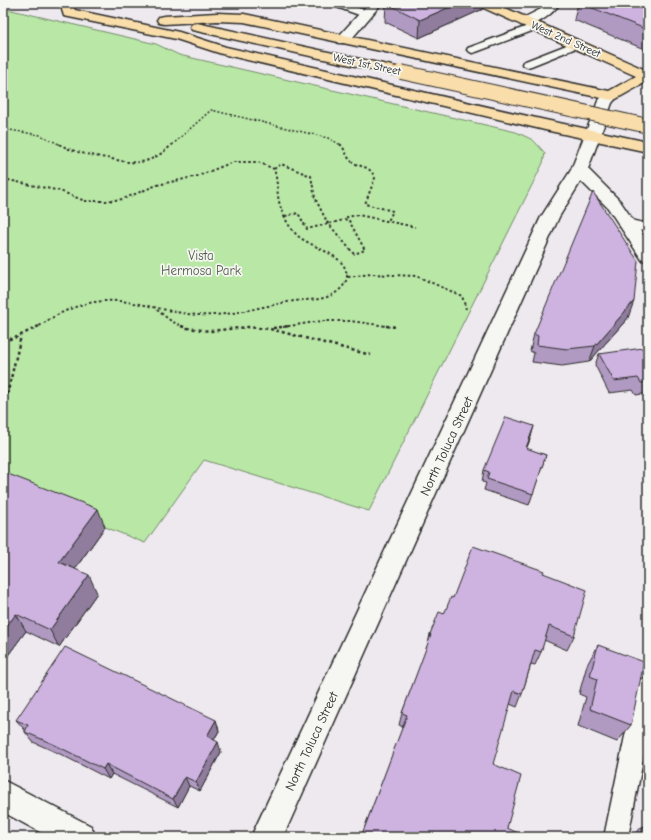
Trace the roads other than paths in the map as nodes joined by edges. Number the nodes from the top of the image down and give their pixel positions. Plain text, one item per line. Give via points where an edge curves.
1 (66, 3) edge
2 (334, 3) edge
3 (376, 3) edge
4 (483, 3) edge
5 (554, 3) edge
6 (366, 14) junction
7 (149, 16) dead end
8 (164, 20) junction
9 (531, 24) junction
10 (343, 40) junction
11 (577, 44) junction
12 (472, 50) dead end
13 (527, 64) dead end
14 (647, 76) edge
15 (611, 96) junction
16 (648, 126) edge
17 (592, 134) junction
18 (648, 147) edge
19 (579, 170) junction
20 (626, 223) junction
21 (648, 228) edge
22 (648, 256) edge
23 (646, 688) dead end
24 (3, 795) edge
25 (80, 837) edge
26 (268, 837) edge
27 (616, 837) edge

1 - 17 main road via 68,13 179,36 222,50
2 - 6 lane
3 - 6 street
4 - 9 main road, West 2nd Street
5 - 9 street
6 - 10 street
7 - 8 main road, West 1st Street
8 - 10 main road via 244,18
8 - 16 main road, West 1st Street, bridge
9 - 11 main road, West 2nd Street
9 - 12 lane
10 - 15 main road
11 - 13 lane
11 - 14 main road, West 2nd Street
14 - 15 main road, North Toluca Street
15 - 17 street, North Toluca Street via 605,101
17 - 18 main road
17 - 19 street, North Toluca Street
19 - 20 street via 614,205
19 - 26 street, North Toluca Street via 550,217
20 - 21 lane
20 - 22 street
23 - 27 lane
24 - 25 street

